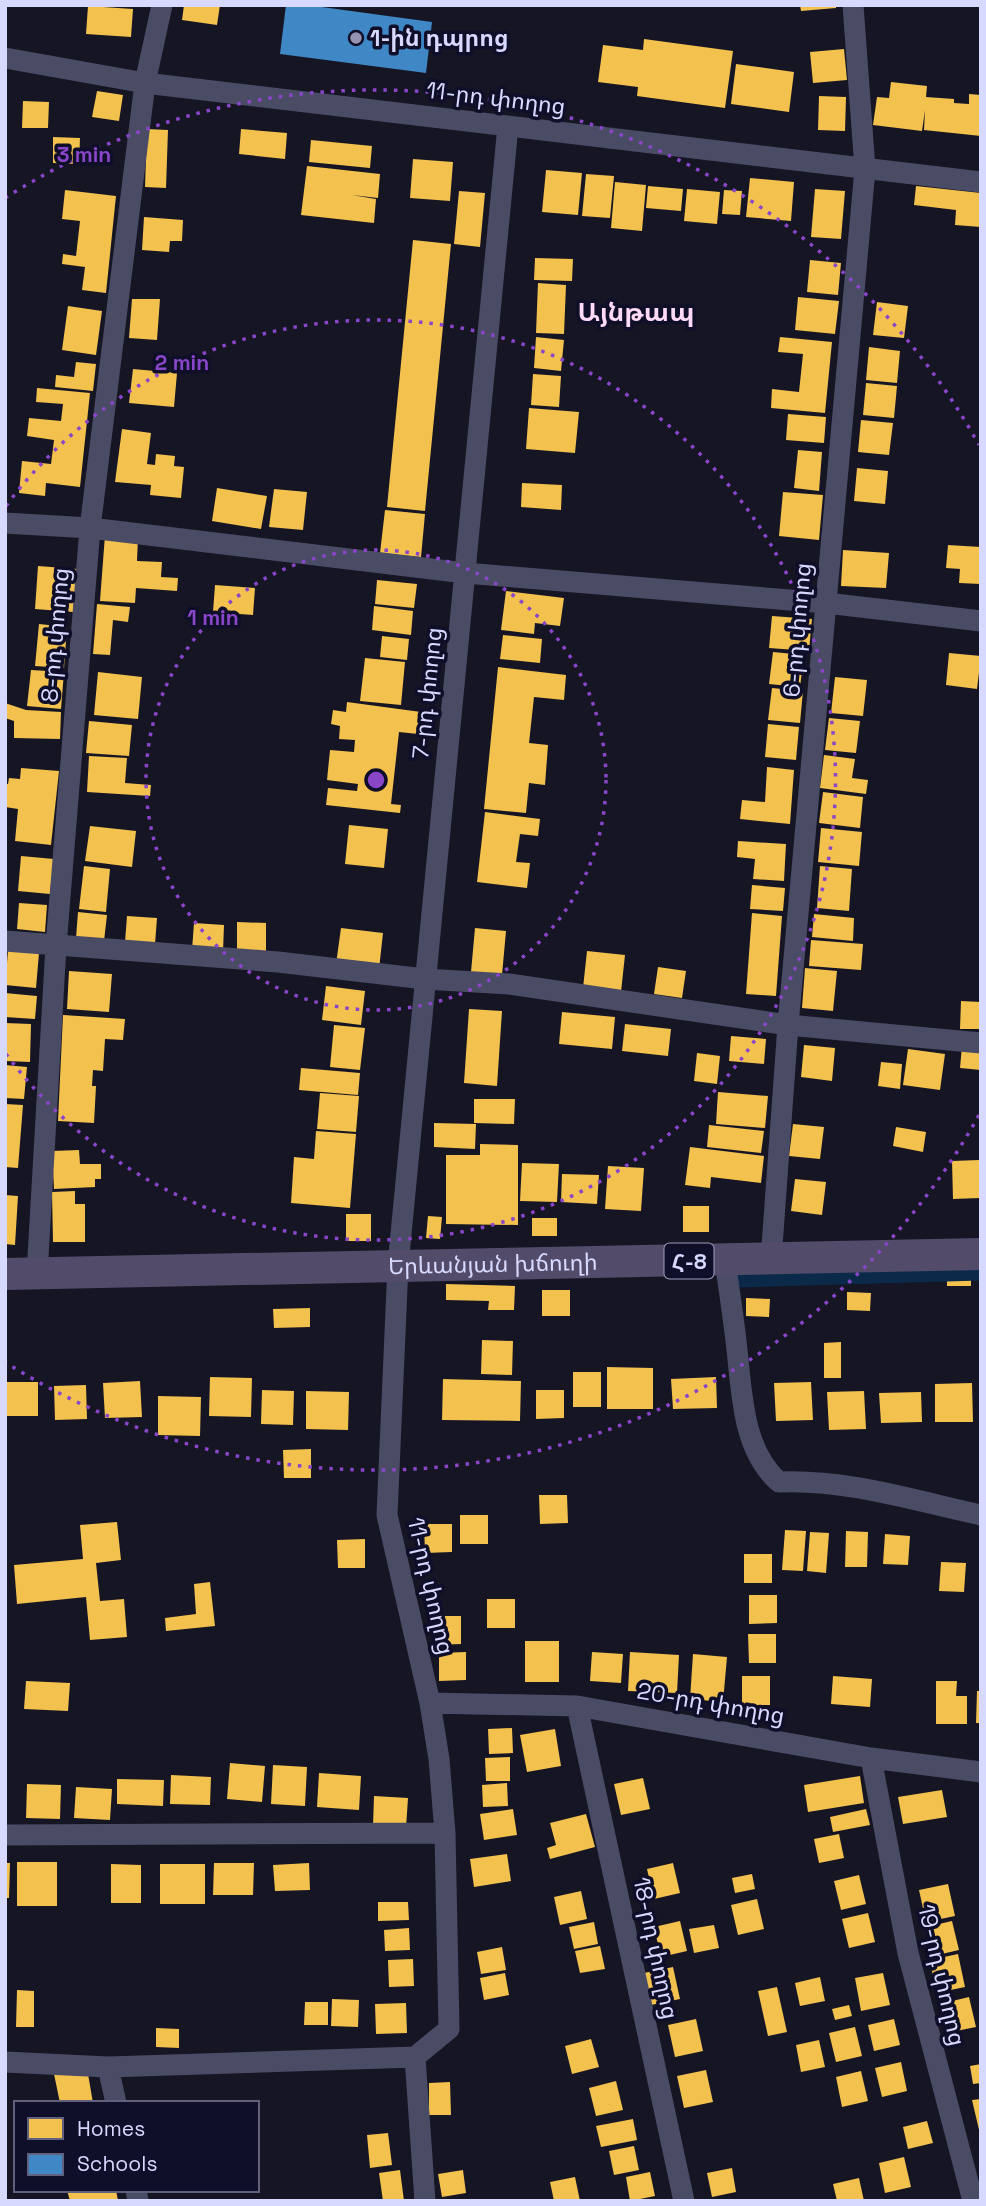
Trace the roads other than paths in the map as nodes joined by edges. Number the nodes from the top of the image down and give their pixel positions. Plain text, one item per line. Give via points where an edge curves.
1 (162, 5) edge
2 (853, 5) edge
3 (5, 58) edge
4 (145, 83) junction
5 (508, 126) junction
6 (865, 169) junction
7 (981, 183) edge
8 (5, 523) edge
9 (90, 528) junction
10 (465, 573) junction
11 (825, 603) junction
12 (981, 621) edge
13 (5, 941) edge
14 (56, 946) junction
15 (425, 979) junction
16 (788, 1025) junction
17 (981, 1043) edge
18 (981, 1254) edge
19 (771, 1260) junction
20 (725, 1261) junction
21 (398, 1265) junction
22 (5, 1274) edge
23 (37, 1274) junction
24 (981, 1515) edge
25 (430, 1703) junction
26 (577, 1706) junction
27 (871, 1758) junction
28 (981, 1772) edge
29 (445, 1833) junction
30 (5, 1835) edge
31 (415, 2057) junction
32 (5, 2062) edge
33 (108, 2067) junction
34 (116, 2101) edge
35 (425, 2201) edge
36 (684, 2201) edge
37 (972, 2201) edge

1 - 4 street, 8-րդ փողոց
2 - 6 street, 6-րդ փողոց
3 - 4 street, 11-րդ փողոց
4 - 5 street, 11-րդ փողոց
4 - 9 street, 8-րդ փողոց
5 - 6 street, 11-րդ փողոց
5 - 10 street, 7-րդ փողոց
6 - 7 street, 11-րդ փողոց
6 - 11 street, 6-րդ փողոց
8 - 9 street
9 - 10 street
9 - 14 street, 8-րդ փողոց
10 - 11 street
10 - 15 street, 7-րդ փողոց
11 - 12 street
11 - 16 street, 6-րդ փողոց
13 - 14 street
14 - 15 street via 278,962
14 - 23 street, 8-րդ փողոց
15 - 16 street via 509,984
15 - 21 street, 7-րդ փողոց
16 - 17 street
16 - 19 street, 6-րդ փողոց
18 - 19 main road, Երևանյան խճուղի / Հ-8
19 - 20 main road, Երևանյան խճուղի / Հ-8
20 - 21 main road, Երևանյան խճուղի / Հ-8
20 - 24 street via 744,1412 766,1470 779,1482 869,1490
21 - 23 main road, Երևանյան խճուղի / Հ-8
21 - 25 street, 11-րդ փողոց via 387,1515
22 - 23 main road, Երևանյան խճուղի / Հ-8
25 - 26 street, 20-րդ փողոց
25 - 29 street, 11-րդ փողոց
26 - 27 street, 20-րդ փողոց
26 - 36 street, 18-րդ փողոց
27 - 28 street, 20-րդ փողոց
27 - 37 street, 19-րդ փողոց via 908,1953
29 - 30 street
29 - 31 street, 11-րդ փողոց via 449,2029
31 - 33 street
31 - 35 street
32 - 33 street
33 - 34 street

